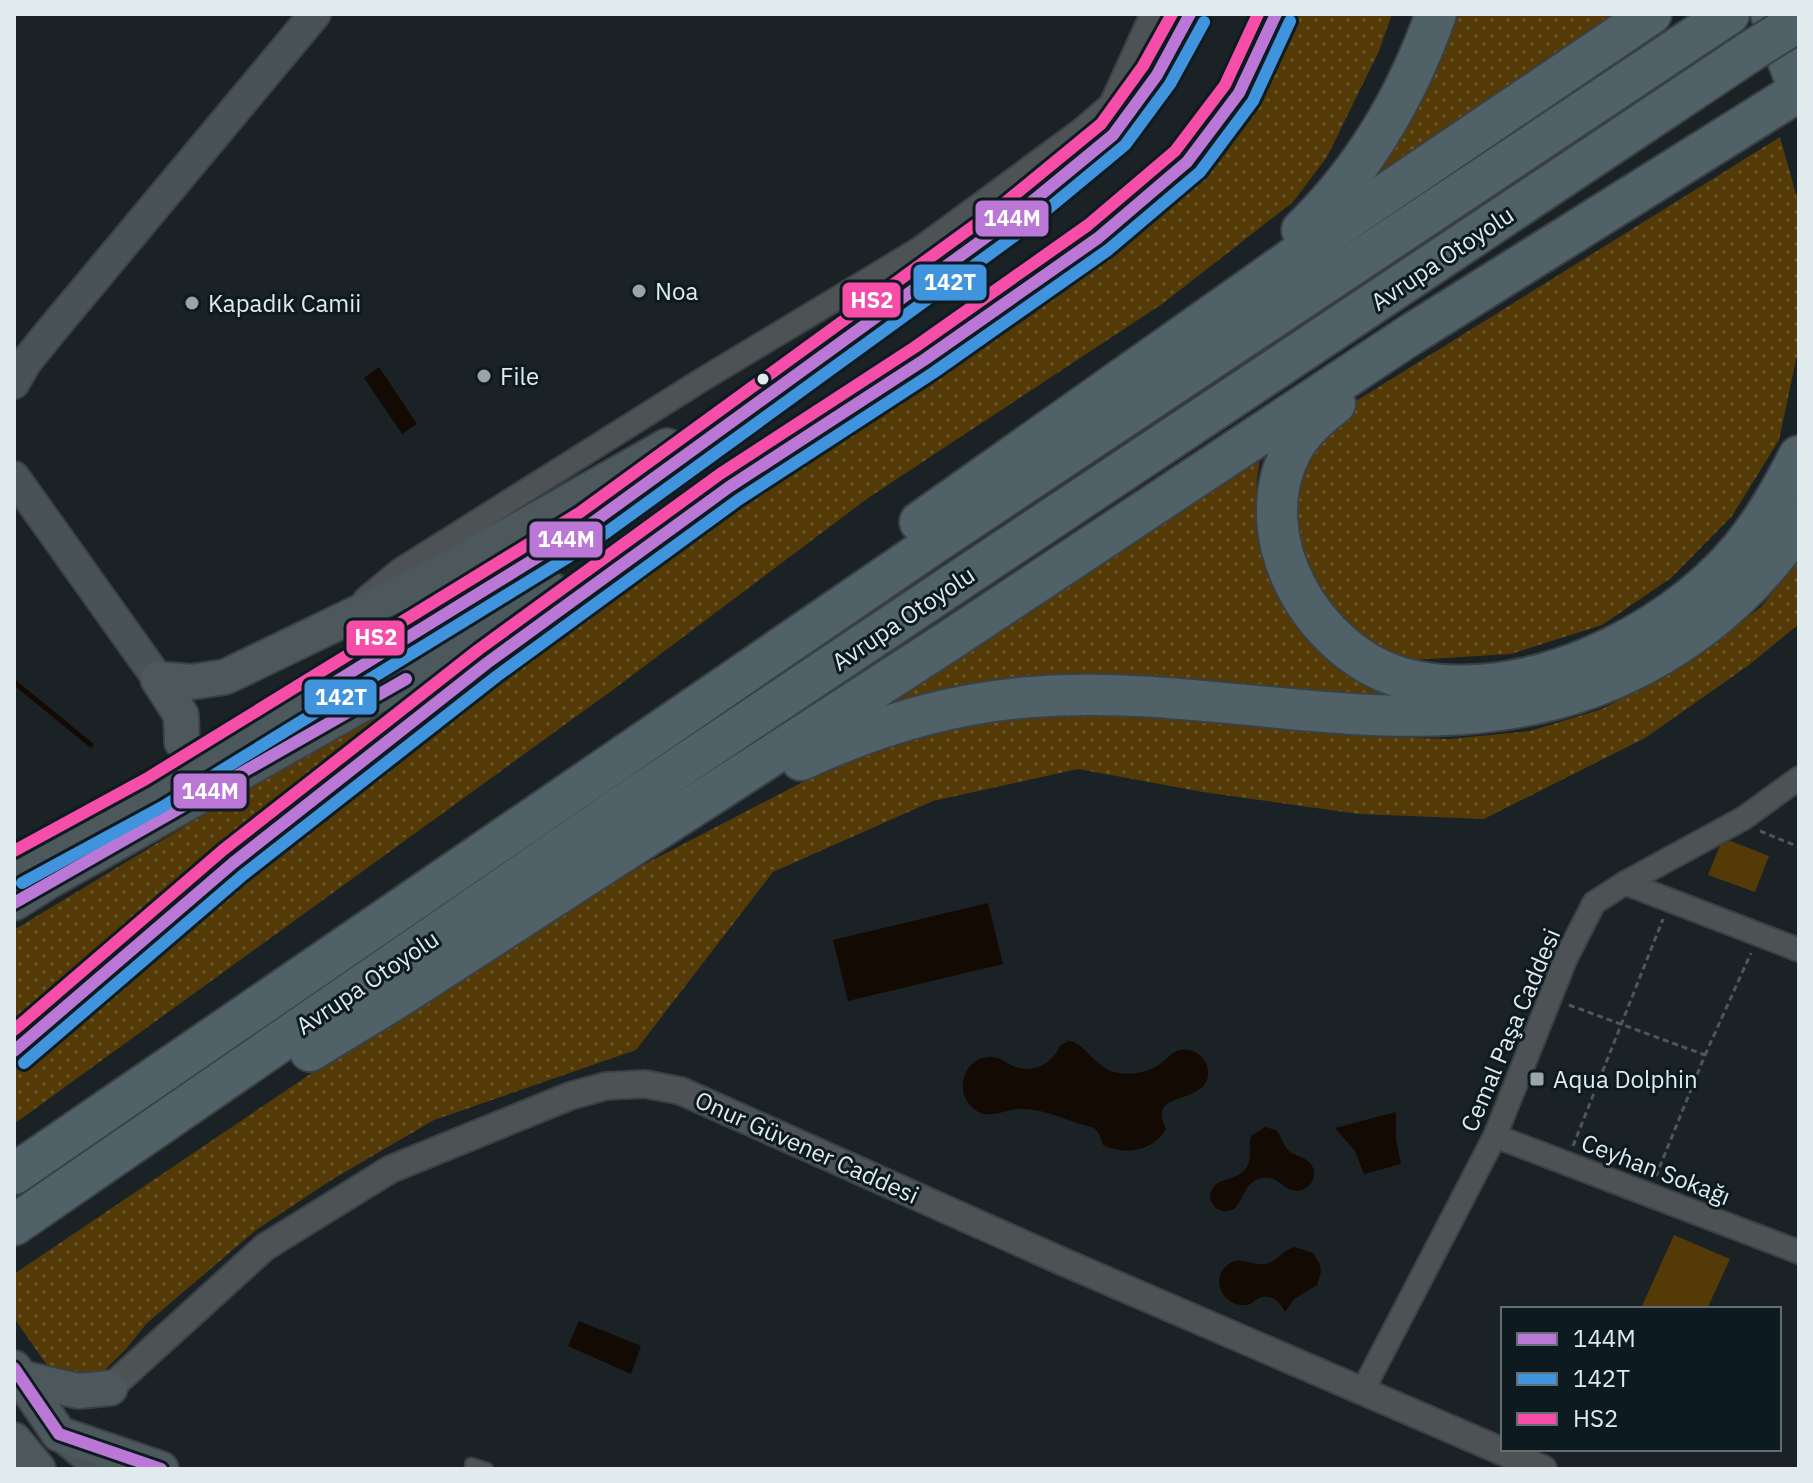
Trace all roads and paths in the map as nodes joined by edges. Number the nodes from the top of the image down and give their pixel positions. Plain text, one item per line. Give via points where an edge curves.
1 (315, 14) edge
2 (1152, 14) edge
3 (1190, 14) edge
4 (1276, 14) edge
5 (1436, 14) edge
6 (1651, 14) edge
7 (1729, 14) edge
8 (1771, 14) edge
9 (1799, 21) edge
10 (1799, 90) edge
11 (1446, 314) junction
12 (797, 372) junction
13 (14, 383) edge
14 (1104, 392) junction
15 (1799, 456) edge
16 (14, 477) edge
17 (729, 487) junction
18 (1799, 523) edge
19 (334, 624) junction
20 (765, 658) junction
21 (225, 677) junction
22 (158, 679) junction
23 (182, 742) junction
24 (1799, 778) edge
25 (154, 793) junction
26 (1738, 822) junction
27 (664, 825) junction
28 (1799, 847) edge
29 (14, 869) edge
30 (1625, 883) junction
31 (1671, 900) junction
32 (14, 903) edge
33 (1760, 935) junction
34 (1799, 950) edge
35 (1550, 998) junction
36 (1621, 1024) junction
37 (14, 1051) edge
38 (1705, 1055) junction
39 (1495, 1136) junction
40 (1566, 1163) junction
41 (14, 1174) edge
42 (59, 1194) junction
43 (1648, 1194) junction
44 (14, 1225) edge
45 (1799, 1252) edge
46 (18, 1373) edge
47 (110, 1388) junction
48 (1363, 1390) junction
49 (14, 1440) edge
50 (1501, 1451) edge
51 (1502, 1451) edge
52 (14, 1457) edge
53 (114, 1463) edge
54 (471, 1464) dead end
55 (20, 1469) edge
56 (38, 1469) edge
57 (161, 1469) edge
58 (487, 1469) edge
59 (1543, 1469) edge

1 - 13 main road via 51,331
2 - 19 street via 1111,104 1081,130 919,249 400,570
3 - 12 main road via 1157,75 1113,135 1011,219
4 - 17 main road via 1239,93 1187,162 1073,256
5 - 14 highway via 1388,121 1336,196 1273,256 1139,357
6 - 14 highway
7 - 20 highway, Avrupa Otoyolu
8 - 10 highway
9 - 42 highway, Avrupa Otoyolu, bridge via 638,795
10 - 11 highway
11 - 15 highway via 1430,334 1308,427 1292,449 1277,508 1286,560 1304,603 1338,642 1367,663 1404,678 1442,685 1506,681 1574,663 1639,634 1674,612 1740,550 1774,505
11 - 27 highway
12 - 19 main road via 445,571
12 - 25 main road via 588,526
14 - 20 highway via 824,592 788,626
16 - 22 main road
17 - 32 main road via 428,667
17 - 37 main road via 500,653 233,863
18 - 27 highway via 1744,590 1707,624 1599,686 1550,700 1473,715 1421,717 1148,697 987,702 937,710 838,743 717,806
19 - 21 main road
20 - 41 highway, Avrupa Otoyolu
21 - 22 main road
21 - 23 main road via 201,706
22 - 23 main road via 181,715
23 - 25 main road
24 - 26 street, Cemal Paşa Caddesi
25 - 29 main road
26 - 28 path
26 - 30 street, Cemal Paşa Caddesi
27 - 42 highway via 207,1121 156,1151
30 - 31 street
30 - 35 street, Cemal Paşa Caddesi via 1594,903
31 - 33 street
31 - 36 path
33 - 34 street
33 - 38 path
35 - 36 path
35 - 39 street, Cemal Paşa Caddesi
36 - 38 path
36 - 40 path
38 - 43 path
39 - 40 street, Ceyhan Sokağı
39 - 48 street, Cemal Paşa Caddesi
40 - 43 street, Ceyhan Sokağı
42 - 44 highway, Avrupa Otoyolu
43 - 45 street, Ceyhan Sokağı
46 - 47 main road via 78,1391
46 - 53 main road via 59,1434
47 - 48 street, Onur Güvener Caddesi via 265,1247 391,1169 570,1096 606,1086 645,1084 681,1091
47 - 53 main road via 94,1423
48 - 50 street, Onur Güvener Caddesi
49 - 56 main road
51 - 59 street, Onur Güvener Caddesi
52 - 55 main road
53 - 57 main road
54 - 58 lane

